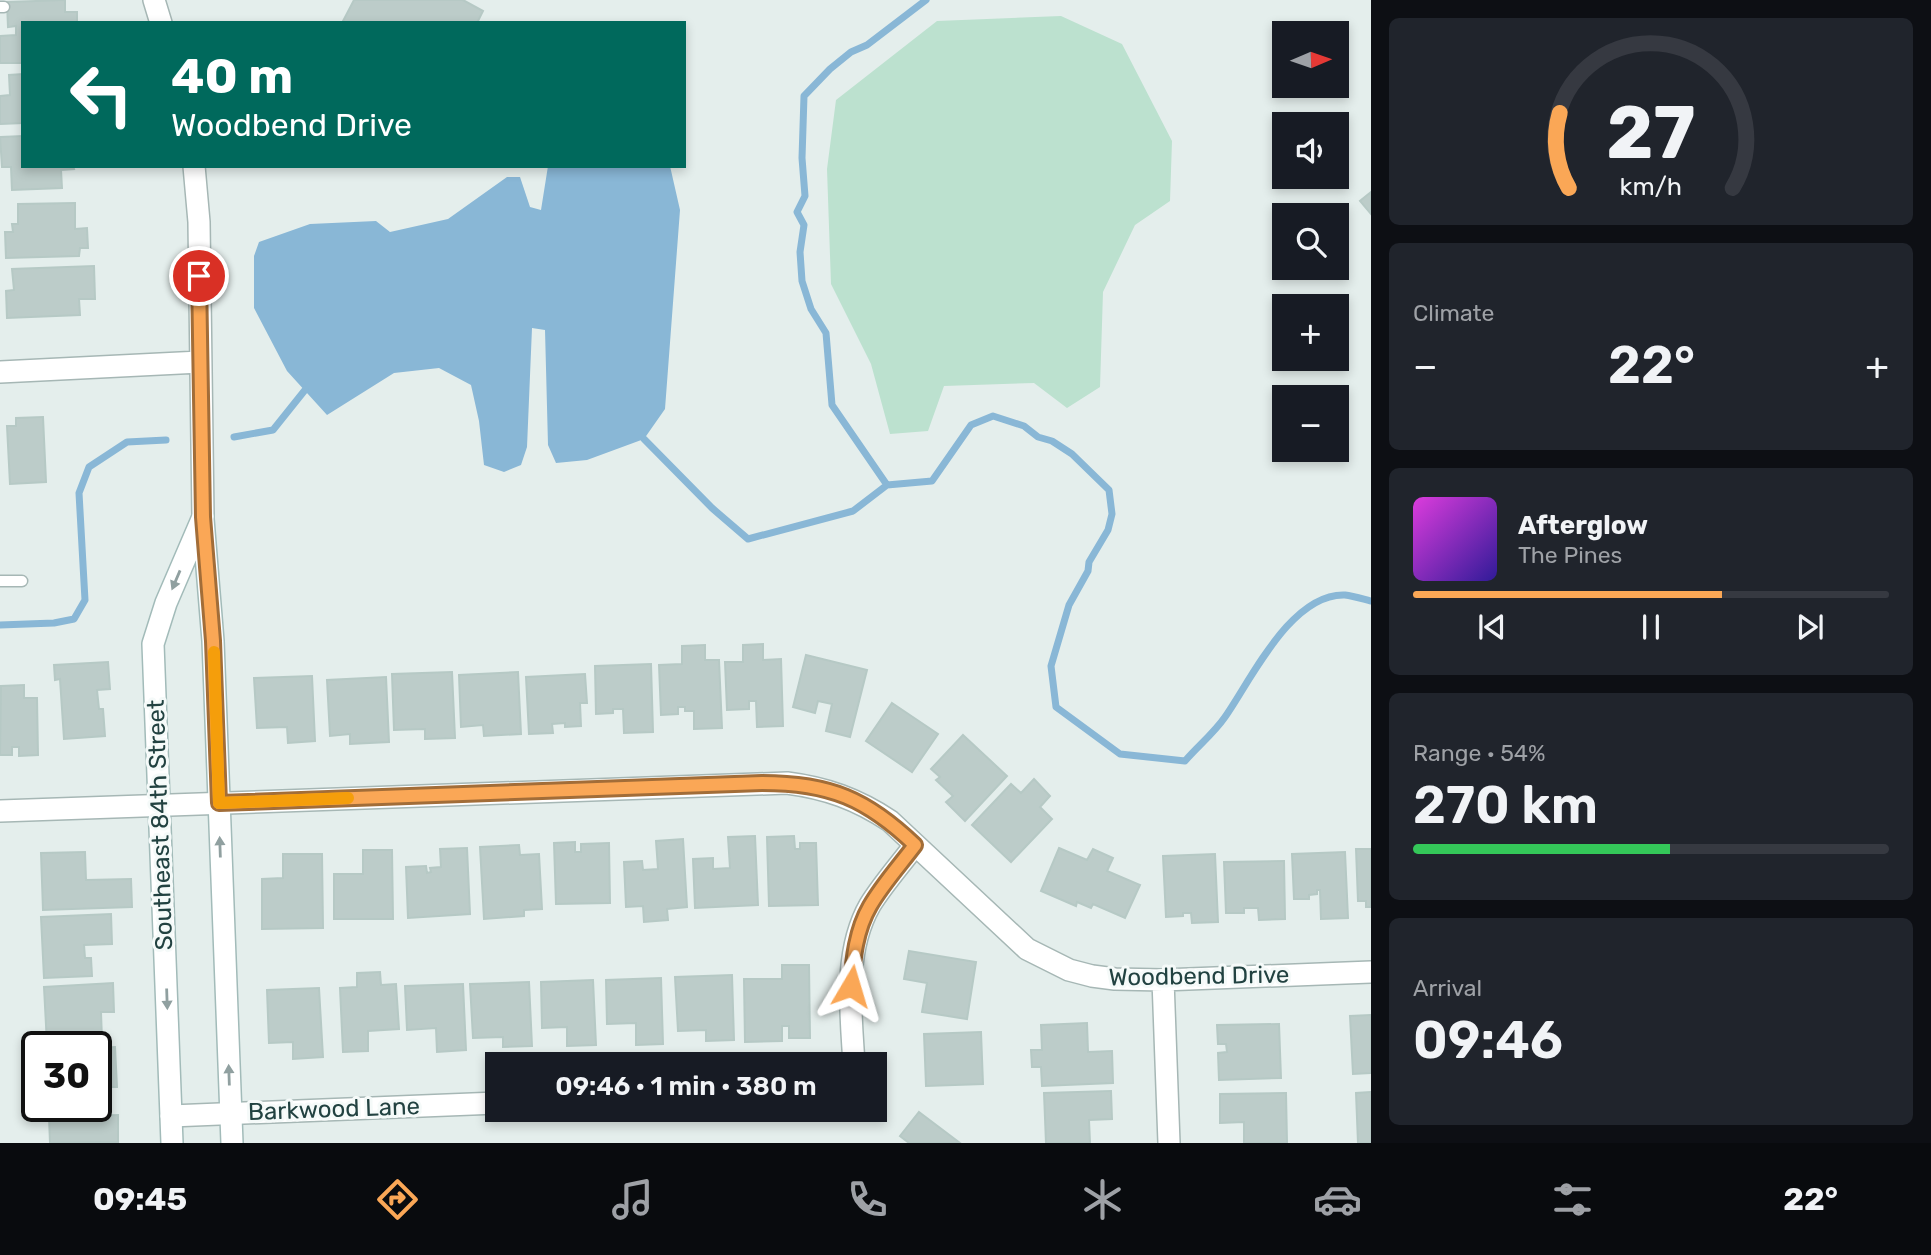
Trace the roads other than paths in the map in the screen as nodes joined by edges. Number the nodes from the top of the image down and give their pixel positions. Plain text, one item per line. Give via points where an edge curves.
1 (154, 0) edge
2 (161, 21) edge
3 (194, 168) edge
4 (200, 362) junction
5 (0, 372) edge
6 (203, 517) junction
7 (0, 581) edge
8 (22, 581) dead end
9 (219, 803) junction
10 (159, 806) junction
11 (0, 811) edge
12 (915, 845) junction
13 (1371, 972) edge
14 (1163, 980) junction
15 (854, 1052) edge
16 (485, 1103) edge
17 (231, 1112) junction
18 (171, 1116) junction
19 (172, 1143) edge
20 (232, 1143) edge
21 (1170, 1143) edge

1 - 2 street
3 - 4 street, Southeast 84th Street
4 - 5 street
4 - 6 street, Southeast 84th Street
6 - 9 street, Southeast 84th Street
6 -> 10 street, Southeast 84th Street via 153,644
7 - 8 lane
9 - 10 street, Woodbend Drive
9 - 12 street, Woodbend Drive via 786,783 833,791 871,808
17 -> 9 street, Southeast 84th Street
10 - 11 street, Woodbend Drive
10 -> 18 street, Southeast 84th Street
12 - 14 street, Woodbend Drive via 1027,949 1047,961 1092,976
12 - 15 street via 870,906 860,930 851,986
13 - 14 street, Woodbend Drive
14 - 21 street
16 - 17 street, Barkwood Lane
17 - 18 street, Barkwood Lane
17 - 20 street, Southeast 84th Street
18 - 19 street, Southeast 84th Street

